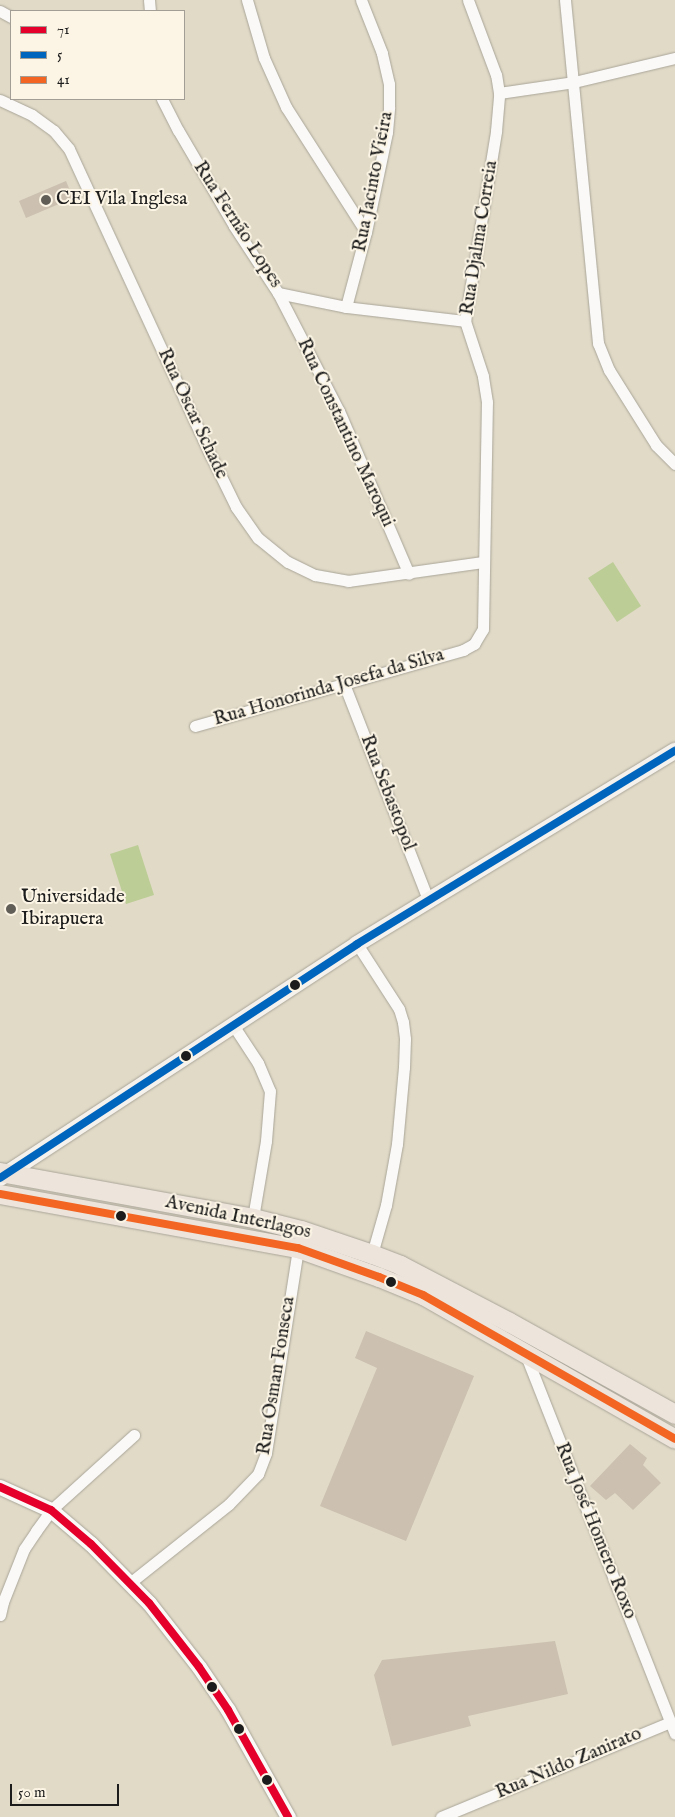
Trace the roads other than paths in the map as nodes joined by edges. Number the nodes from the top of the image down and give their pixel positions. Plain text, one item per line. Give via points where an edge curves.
1 (247, 0) edge
2 (361, 0) edge
3 (468, 0) edge
4 (565, 0) edge
5 (675, 58) edge
6 (574, 82) junction
7 (499, 93) junction
8 (0, 100) edge
9 (163, 100) edge
10 (366, 232) junction
11 (278, 293) junction
12 (346, 307) junction
13 (465, 321) junction
14 (675, 464) edge
15 (482, 562) junction
16 (409, 574) junction
17 (463, 650) joint
18 (344, 684) junction
19 (195, 726) dead end
20 (675, 751) edge
21 (429, 902) junction
22 (357, 944) junction
23 (233, 1025) junction
24 (2, 1174) edge
25 (0, 1194) edge
26 (253, 1218) junction
27 (301, 1230) junction
28 (298, 1248) junction
29 (372, 1254) junction
30 (521, 1328) junction
31 (525, 1353) junction
32 (674, 1411) edge
33 (667, 1434) edge
34 (134, 1435) dead end
35 (0, 1487) edge
36 (51, 1510) junction
37 (130, 1582) junction
38 (0, 1615) edge
39 (673, 1727) edge
40 (287, 1816) edge
41 (441, 1817) edge

1 - 10 street via 264,58 286,107
2 - 10 street, Rua Jacinto Vieira via 382,53 389,84 387,132
3 - 7 street, Rua Djalma Correia via 496,74
4 - 6 street
5 - 6 street
6 - 7 street
6 - 14 street via 598,343 608,370 656,445
7 - 13 street, Rua Djalma Correia via 496,131
8 - 16 street, Rua Oscar Schade via 32,115 54,131 69,149 211,456 236,507 258,538 288,562 315,576 348,581
9 - 11 street, Rua Fernão Lopes via 234,226
10 - 12 street, Rua Jacinto Vieira
11 - 12 street, Rua Fernão Lopes
11 - 16 street, Rua Constantino Maroqui via 339,411
12 - 13 street, Rua Fernão Lopes
13 - 15 street, Rua Djalma Correia via 483,376 487,402
15 - 16 street, Rua Oscar Schade
15 - 17 street, Rua Djalma Correia via 483,629 474,644
17 - 18 street, Rua Honorinda Josefa da Silva
18 - 19 street, Rua Honorinda Josefa da Silva
18 - 21 street, Rua Sebastopol
20 - 21 main road
21 - 22 main road
22 - 23 main road
22 - 29 street via 399,1009 405,1039 397,1144 386,1205
23 - 24 main road
23 - 26 street via 258,1063 270,1091 266,1141
24 - 26 main road, Avenida Interlagos
25 - 28 main road, Avenida Interlagos
26 - 27 main road, Avenida Interlagos
27 - 28 street, Rua Osman Fonseca
27 - 29 main road, Avenida Interlagos
28 - 31 main road, Avenida Interlagos via 423,1295
28 - 37 street, Rua Osman Fonseca via 266,1452 258,1474 229,1504
29 - 30 main road, Avenida Interlagos via 400,1265
30 - 31 street, Rua José Homero Roxo
30 - 32 main road, Avenida Interlagos
31 - 33 main road, Avenida Interlagos
31 - 39 street, Rua José Homero Roxo
32 - 33 street
34 - 36 street
35 - 36 street
36 - 37 street
36 - 38 street via 24,1550
37 - 40 street via 199,1667 228,1710
39 - 41 street, Rua Nildo Zanirato

